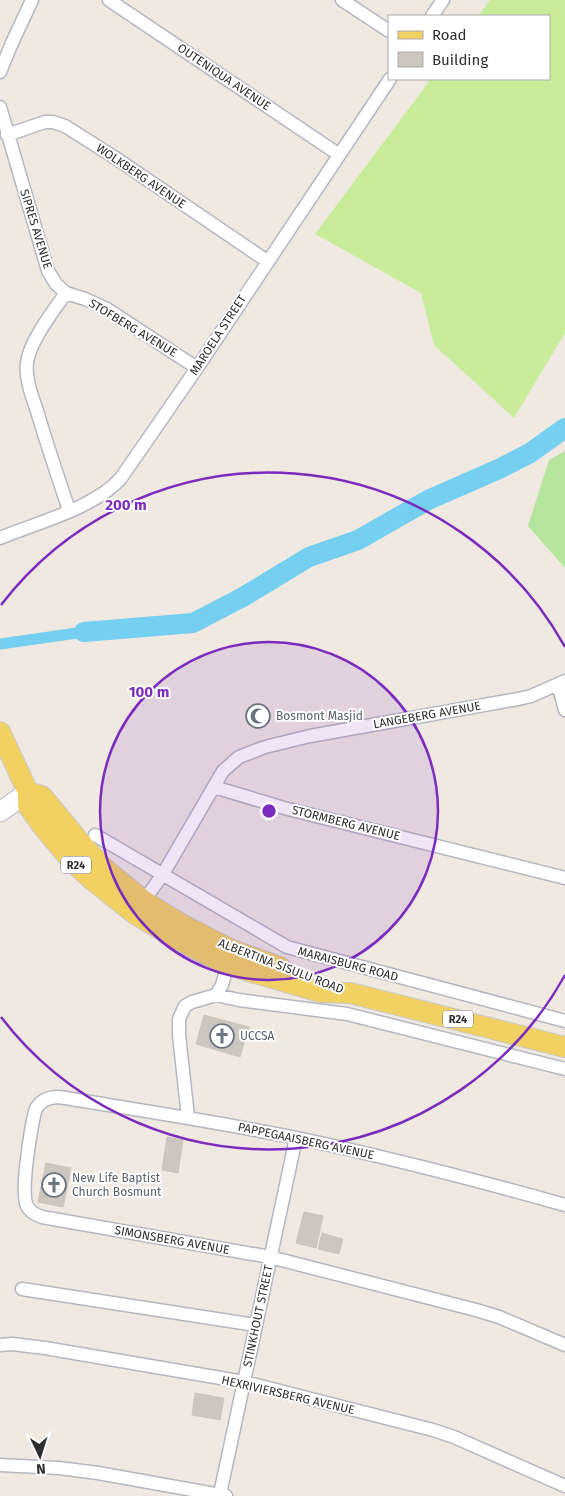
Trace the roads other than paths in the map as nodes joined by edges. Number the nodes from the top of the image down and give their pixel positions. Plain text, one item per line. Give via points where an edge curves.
1 (32, 0) edge
2 (109, 0) edge
3 (342, 0) edge
4 (443, 0) edge
5 (433, 15) edge
6 (388, 30) edge
7 (0, 72) edge
8 (389, 80) edge
9 (0, 107) edge
10 (7, 135) junction
11 (338, 154) junction
12 (267, 261) junction
13 (66, 293) junction
14 (197, 368) junction
15 (69, 510) junction
16 (0, 538) edge
17 (561, 682) edge
18 (565, 710) edge
19 (0, 732) edge
20 (214, 787) junction
21 (28, 792) junction
22 (0, 812) edge
23 (96, 835) dead end
24 (163, 874) junction
25 (565, 878) edge
26 (140, 907) junction
27 (230, 957) junction
28 (216, 995) junction
29 (565, 1021) edge
30 (565, 1047) edge
31 (565, 1069) edge
32 (188, 1118) junction
33 (296, 1138) junction
34 (565, 1205) edge
35 (270, 1257) junction
36 (22, 1289) dead end
37 (256, 1325) junction
38 (0, 1345) edge
39 (565, 1345) edge
40 (244, 1382) junction
41 (0, 1465) edge
42 (565, 1486) edge
43 (223, 1495) edge

1 - 7 street
2 - 11 street, OUTENIQUA AVENUE
3 - 6 street
4 - 5 street
8 - 11 street, MAROELA STREET
9 - 10 street, SIPRES AVENUE
10 - 12 street, WOLKBERG AVENUE via 45,122 65,126
10 - 13 street, SIPRES AVENUE via 48,271
11 - 12 street, MAROELA STREET
12 - 14 street, MAROELA STREET
13 - 14 street, STOFBERG AVENUE via 107,309
13 - 15 street via 30,351 26,373
14 - 15 street, MAROELA STREET via 115,485 90,502
15 - 16 street, MAROELA STREET
17 - 18 street
17 - 20 street, LANGEBERG AVENUE via 518,699 265,746 232,762
19 - 21 main road
20 - 24 street
20 - 25 street, STORMBERG AVENUE via 284,808
21 - 22 street
21 - 26 main road, ALBERTINA SISULU ROAD / R24 via 42,796
23 - 24 street, MARAISBURG ROAD
24 - 26 street
24 - 29 street, MARAISBURG ROAD via 292,949
26 - 27 main road, ALBERTINA SISULU ROAD / R24 via 183,925
27 - 28 street
27 - 30 main road, ALBERTINA SISULU ROAD / R24 via 320,992 350,993
28 - 31 street via 347,1014
28 - 32 street via 185,1006 179,1019
32 - 33 street, PAPPEGAAISBERG AVENUE
32 - 35 street, SIMONSBERG AVENUE via 59,1097 46,1099 34,1116 24,1185 27,1207 42,1218 61,1222
33 - 34 street, PAPPEGAAISBERG AVENUE
33 - 35 street, STINKHOUT STREET
35 - 37 street, STINKHOUT STREET
35 - 39 street, SIMONSBERG AVENUE via 491,1314
36 - 37 street
37 - 40 street, STINKHOUT STREET
38 - 40 street, HEXRIVIERSBERG AVENUE via 45,1348
40 - 42 street, HEXRIVIERSBERG AVENUE via 445,1433
40 - 43 street, STINKHOUT STREET
41 - 43 street via 98,1473

